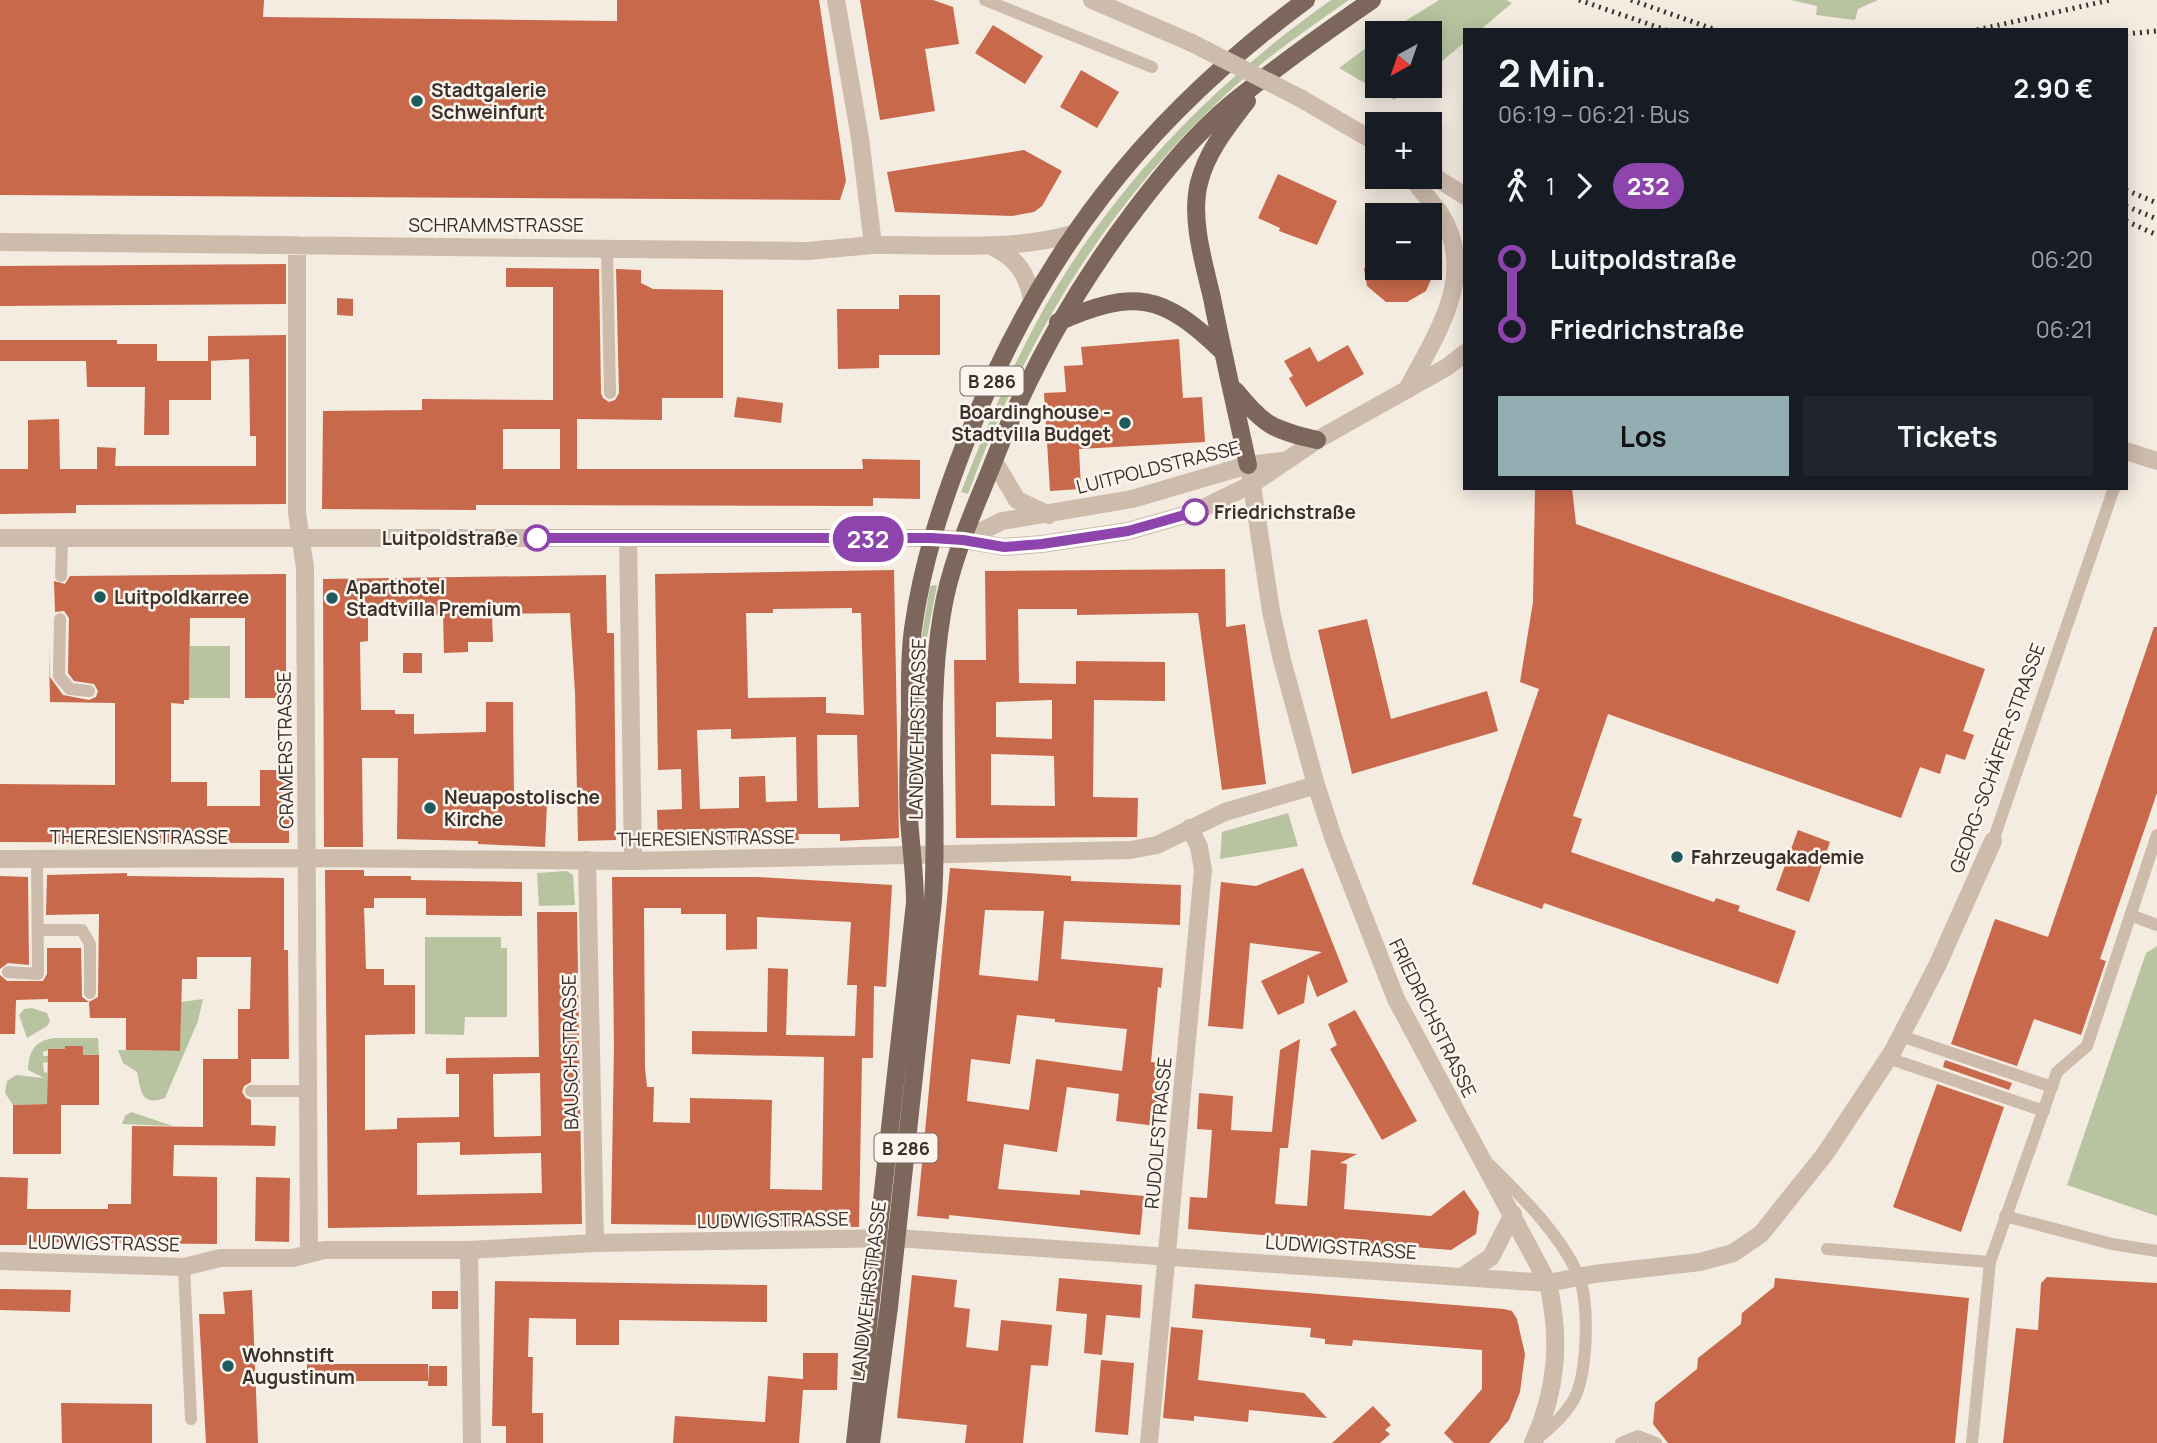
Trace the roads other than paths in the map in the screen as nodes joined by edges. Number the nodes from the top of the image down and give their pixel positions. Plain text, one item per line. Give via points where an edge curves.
1 (836, 0) edge
2 (985, 0) edge
3 (1091, 0) edge
4 (1306, 0) edge
5 (1372, 0) edge
6 (1153, 67) dead end
7 (1259, 84) junction
8 (1365, 136) edge
9 (1442, 182) edge
10 (1420, 189) edge
11 (1463, 195) edge
12 (1073, 234) junction
13 (0, 242) edge
14 (297, 245) junction
15 (873, 245) junction
16 (991, 246) junction
17 (607, 247) junction
18 (1032, 300) junction
19 (1058, 322) junction
20 (1222, 351) junction
21 (1463, 355) edge
22 (1232, 386) junction
23 (1407, 390) junction
24 (610, 393) dead end
25 (1317, 440) junction
26 (2128, 453) edge
27 (1285, 460) junction
28 (994, 461) junction
29 (2157, 461) edge
30 (1248, 465) junction
31 (1252, 484) junction
32 (2113, 490) edge
33 (1049, 515) junction
34 (300, 537) junction
35 (0, 538) edge
36 (62, 538) junction
37 (931, 538) junction
38 (628, 539) junction
39 (963, 540) junction
40 (61, 576) dead end
41 (60, 619) dead end
42 (89, 691) dead end
43 (1316, 785) junction
44 (1190, 828) junction
45 (2157, 835) edge
46 (1993, 841) joint
47 (936, 853) junction
48 (914, 857) junction
49 (309, 858) junction
50 (0, 859) edge
51 (37, 859) junction
52 (587, 860) junction
53 (633, 861) junction
54 (2130, 915) junction
55 (2157, 925) edge
56 (38, 930) junction
57 (8, 972) dead end
58 (90, 993) dead end
59 (1900, 1035) junction
60 (1888, 1058) junction
61 (2052, 1087) junction
62 (251, 1091) dead end
63 (308, 1091) junction
64 (2044, 1111) junction
65 (1475, 1149) junction
66 (1513, 1214) junction
67 (2005, 1216) junction
68 (887, 1239) junction
69 (595, 1243) junction
70 (1827, 1249) dead end
71 (469, 1250) junction
72 (2157, 1251) edge
73 (309, 1254) junction
74 (1168, 1255) junction
75 (0, 1261) edge
76 (1990, 1262) junction
77 (184, 1267) junction
78 (1579, 1276) junction
79 (1462, 1277) junction
80 (1548, 1283) junction
81 (191, 1419) dead end
82 (472, 1443) edge
83 (855, 1443) edge
84 (871, 1443) edge
85 (1149, 1443) edge
86 (1533, 1443) edge
87 (1621, 1443) edge
88 (1656, 1443) edge
89 (1972, 1443) edge

1 - 15 street
2 - 6 lane
3 - 8 street, bridge via 1240,65
4 - 12 main road, LANDWEHRSTRASSE / B 286 via 1237,53 1169,117
5 - 7 main road, LANDWEHRSTRASSE / B 286
7 - 19 main road, LANDWEHRSTRASSE / B 286 via 1231,104 1168,168 1090,271
7 - 20 main road via 1220,137 1198,185 1200,243
9 - 11 street
10 - 23 street via 1441,215 1453,248 1455,274 1447,316
12 - 16 street, SCHRAMMSTRASSE via 1039,243
12 - 18 main road, LANDWEHRSTRASSE / B 286
13 - 14 street, SCHRAMMSTRASSE
14 - 17 street, SCHRAMMSTRASSE
14 - 34 street, CRAMERSTRASSE
15 - 16 street, SCHRAMMSTRASSE
15 - 17 street, SCHRAMMSTRASSE via 807,251
16 - 18 street via 1010,255 1022,268
17 - 24 lane
18 - 37 main road, LANDWEHRSTRASSE / B 286 via 976,415
19 - 20 main road via 1094,306 1146,302 1184,318
19 - 28 main road, LANDWEHRSTRASSE / B 286 via 1024,387
20 - 22 main road
21 - 23 street, LUITPOLDSTRASSE
22 - 25 main road via 1267,425
22 - 30 main road
23 - 25 street, LUITPOLDSTRASSE
25 - 27 street, LUITPOLDSTRASSE
26 - 29 street
27 - 30 street, LUITPOLDSTRASSE
27 - 31 street, LUITPOLDSTRASSE
28 - 33 street via 1017,499
28 - 39 main road, LANDWEHRSTRASSE / B 286
30 - 31 street, FRIEDRICHSTRASSE
30 - 33 street, LUITPOLDSTRASSE via 1132,499
31 - 39 street, LUITPOLDSTRASSE via 1195,512 1128,531 1004,547
31 - 43 street, FRIEDRICHSTRASSE via 1271,611
32 - 46 lane, GEORG-SCHÄFER-STRASSE
33 - 39 street, LUITPOLDSTRASSE via 1002,521
34 - 36 street, LUITPOLDSTRASSE
34 - 38 street, LUITPOLDSTRASSE
34 - 49 street, CRAMERSTRASSE via 305,568
35 - 36 street, LUITPOLDSTRASSE
36 - 40 lane
37 - 38 street, LUITPOLDSTRASSE
37 - 39 street, LUITPOLDSTRASSE
37 - 48 main road, LANDWEHRSTRASSE / B 286 via 910,659 909,820
38 - 53 street
39 - 47 main road, LANDWEHRSTRASSE / B 286 via 942,612 936,670
41 - 42 lane via 59,676 70,689
43 - 44 street, THERESIENSTRASSE via 1225,812
43 - 65 street, FRIEDRICHSTRASSE via 1396,999
44 - 47 street, THERESIENSTRASSE via 1157,845 1131,850
44 - 74 street, RUDOLFSTRASSE via 1203,870
45 - 54 lane
46 - 59 street, GEORG-SCHÄFER-STRASSE via 1937,966
47 - 48 street, THERESIENSTRASSE
47 - 68 main road, LANDWEHRSTRASSE / B 286
48 - 53 street, THERESIENSTRASSE
48 - 68 main road, LANDWEHRSTRASSE / B 286 via 915,903
49 - 51 street, THERESIENSTRASSE
49 - 52 street, THERESIENSTRASSE
49 - 63 street, CRAMERSTRASSE
50 - 51 street, THERESIENSTRASSE
51 - 56 lane
52 - 53 street, THERESIENSTRASSE
52 - 69 street, BAUSCHSTRASSE
54 - 55 lane
54 - 61 lane via 2087,1046 2057,1072
56 - 57 lane via 38,974
56 - 58 lane via 82,930 90,944
59 - 60 street, GEORG-SCHÄFER-STRASSE
59 - 61 lane
60 - 64 lane
60 - 78 street, GEORG-SCHÄFER-STRASSE via 1825,1154 1761,1234 1743,1247 1700,1262
61 - 64 lane
62 - 63 lane
63 - 73 street, CRAMERSTRASSE
64 - 67 lane
65 - 66 street, FRIEDRICHSTRASSE
65 - 78 lane via 1535,1213
66 - 79 street via 1491,1257
66 - 80 street, FRIEDRICHSTRASSE
67 - 72 lane
67 - 76 lane
68 - 69 street, LUDWIGSTRASSE
68 - 74 street, LUDWIGSTRASSE
68 - 83 main road, LANDWEHRSTRASSE / B 286
68 - 84 main road, LANDWEHRSTRASSE / B 286
69 - 71 street, LUDWIGSTRASSE
70 - 76 lane
71 - 73 street, LUDWIGSTRASSE via 324,1250
71 - 82 street
73 - 77 street, LUDWIGSTRASSE via 220,1258
74 - 79 street, LUDWIGSTRASSE
74 - 85 street, RUDOLFSTRASSE
75 - 77 street, LUDWIGSTRASSE
76 - 89 lane
77 - 81 lane
78 - 80 street, GEORG-SCHÄFER-STRASSE
78 - 86 lane via 1585,1318 1582,1376 1562,1418
79 - 80 street, LUDWIGSTRASSE
80 - 86 street via 1557,1330 1556,1367 1550,1399
87 - 88 lane via 1638,1436

